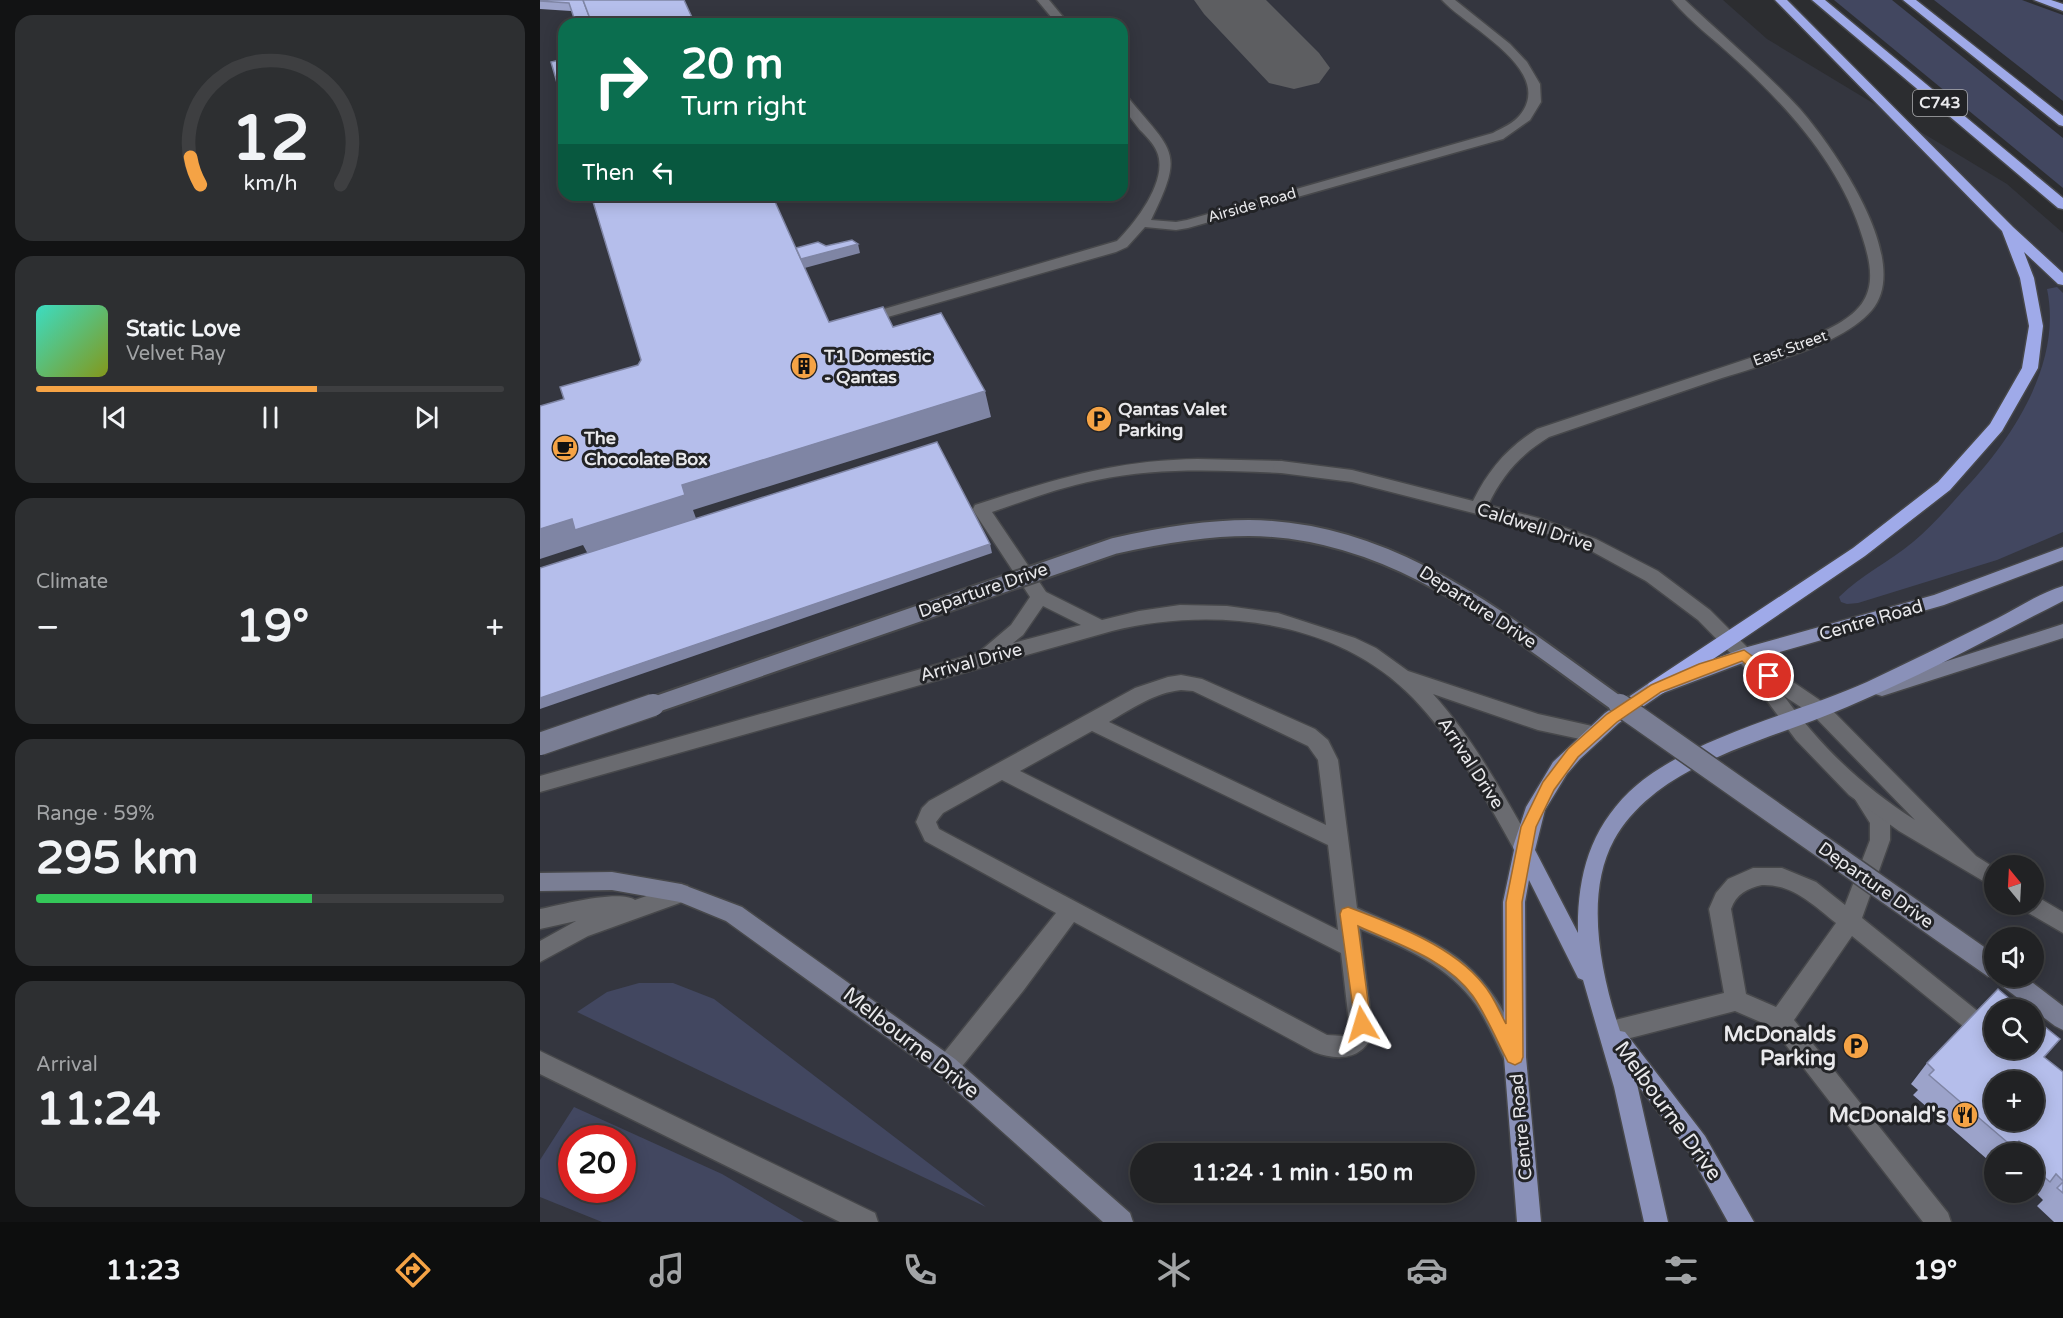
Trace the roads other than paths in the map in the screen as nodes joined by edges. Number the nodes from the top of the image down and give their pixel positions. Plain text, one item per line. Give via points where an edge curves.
1 (1043, 0) edge
2 (1448, 0) edge
3 (1678, 0) edge
4 (1781, 0) edge
5 (1818, 0) edge
6 (1909, 0) edge
7 (2040, 0) edge
8 (2063, 8) edge
9 (1057, 18) edge
10 (1128, 106) edge
11 (2063, 122) edge
12 (2063, 205) edge
13 (1142, 223) junction
14 (2008, 230) junction
15 (2063, 281) edge
16 (850, 323) edge
17 (1478, 507) junction
18 (2063, 553) edge
19 (2063, 593) edge
20 (1040, 597) junction
21 (1100, 627) junction
22 (2063, 631) edge
23 (1728, 639) junction
24 (980, 658) junction
25 (1748, 660) junction
26 (1400, 675) junction
27 (1656, 688) junction
28 (1844, 700) junction
29 (1820, 710) junction
30 (1790, 721) junction
31 (1092, 722) junction
32 (1594, 734) junction
33 (540, 744) edge
34 (1002, 771) junction
35 (540, 784) edge
36 (1857, 790) junction
37 (1338, 840) junction
38 (1523, 847) junction
39 (1968, 860) junction
40 (1984, 871) edge
41 (540, 882) edge
42 (681, 893) junction
43 (1071, 910) junction
44 (2044, 911) edge
45 (1348, 914) junction
46 (540, 919) edge
47 (1850, 921) junction
48 (2063, 923) edge
49 (1352, 948) junction
50 (540, 952) edge
51 (1984, 961) edge
52 (2022, 987) edge
53 (1594, 989) junction
54 (2039, 999) edge
55 (1736, 1000) junction
56 (2044, 1002) edge
57 (2044, 1003) edge
58 (2063, 1014) edge
59 (2063, 1019) edge
60 (1780, 1020) junction
61 (1972, 1020) edge
62 (1611, 1032) junction
63 (1515, 1057) junction
64 (544, 1064) edge
65 (947, 1067) junction
66 (1529, 1211) edge
67 (866, 1222) edge
68 (1121, 1222) edge
69 (1515, 1222) edge
70 (1656, 1222) edge
71 (1742, 1222) edge
72 (1939, 1222) edge

1 - 9 street
2 - 13 street, Airside Road via 1518,58 1531,76 1537,97 1533,109 1512,130 1188,224
3 - 17 street, East Street via 1795,112 1827,154 1871,237 1878,283 1872,300 1857,317 1809,343 1543,433 1503,462
4 - 14 highway
5 - 12 highway, C743
6 - 11 highway
7 - 8 highway
10 - 13 street via 1166,158 1165,173
13 - 16 street via 1122,244 1111,249
14 - 15 highway
14 - 23 highway via 2027,278 2036,326 2030,368 1996,427 1944,486 1859,552
17 - 20 street, Caldwell Drive via 1352,476 1281,466 1205,464 1115,470 981,509
17 - 23 street, Caldwell Drive via 1564,533 1627,562 1676,593
18 - 25 main road, Centre Road via 1938,600
19 - 28 main road
20 - 21 street
20 - 24 street via 1017,630
21 - 24 street, Arrival Drive
21 - 26 street, Arrival Drive via 1181,612 1220,612 1295,624 1324,633 1368,653
22 - 28 street
23 - 25 street, Caldwell Drive
23 - 27 highway
24 - 35 street, Arrival Drive
25 - 27 main road, Centre Road via 1704,668
25 - 29 street, Caldwell Drive
25 - 30 street, Caldwell Drive
26 - 32 street, Arrival Drive via 1538,722
26 - 38 street, Arrival Drive via 1451,728 1477,765
27 - 32 main road, Centre Road
28 - 29 main road
29 - 30 main road
29 - 39 street, Caldwell Drive
30 - 36 street, Caldwell Drive
30 - 53 main road via 1657,778 1616,819 1603,838 1591,879 1589,932
31 - 34 street
31 - 37 street
31 - 37 street via 1156,687 1181,681 1308,735 1317,741 1328,760
32 - 38 main road, Centre Road via 1573,753 1548,786 1536,807
33 - 51 street, Departure Drive, bridge via 1114,546 1206,528 1313,533 1392,555 1459,592
34 - 43 street via 936,807 926,822 928,830 936,838
34 - 49 street
36 - 39 street, Caldwell Drive
36 - 47 street via 1875,812 1881,833
37 - 45 street
38 - 53 main road, Arrival Drive
38 - 63 main road, Centre Road via 1514,902
39 - 40 street, Caldwell Drive
41 - 42 street via 612,880
42 - 46 street
42 - 50 street via 581,929
42 - 65 street, Melbourne Drive via 734,914
43 - 49 street via 1331,1048 1352,1046 1362,1034
43 - 65 street
44 - 48 street
45 - 49 street
45 - 63 street via 1454,965 1478,990
47 - 55 street via 1812,891 1779,876 1762,875 1731,888 1722,898 1720,909
47 - 60 street
47 - 61 street
52 - 54 street
53 - 62 main road
55 - 60 street
55 - 62 street
56 - 58 street
57 - 59 street
60 - 72 street
62 - 70 main road
62 - 71 main road, Melbourne Drive via 1697,1144
63 - 66 main road, Centre Road
64 - 67 street
65 - 68 street, Melbourne Drive
66 - 69 main road

